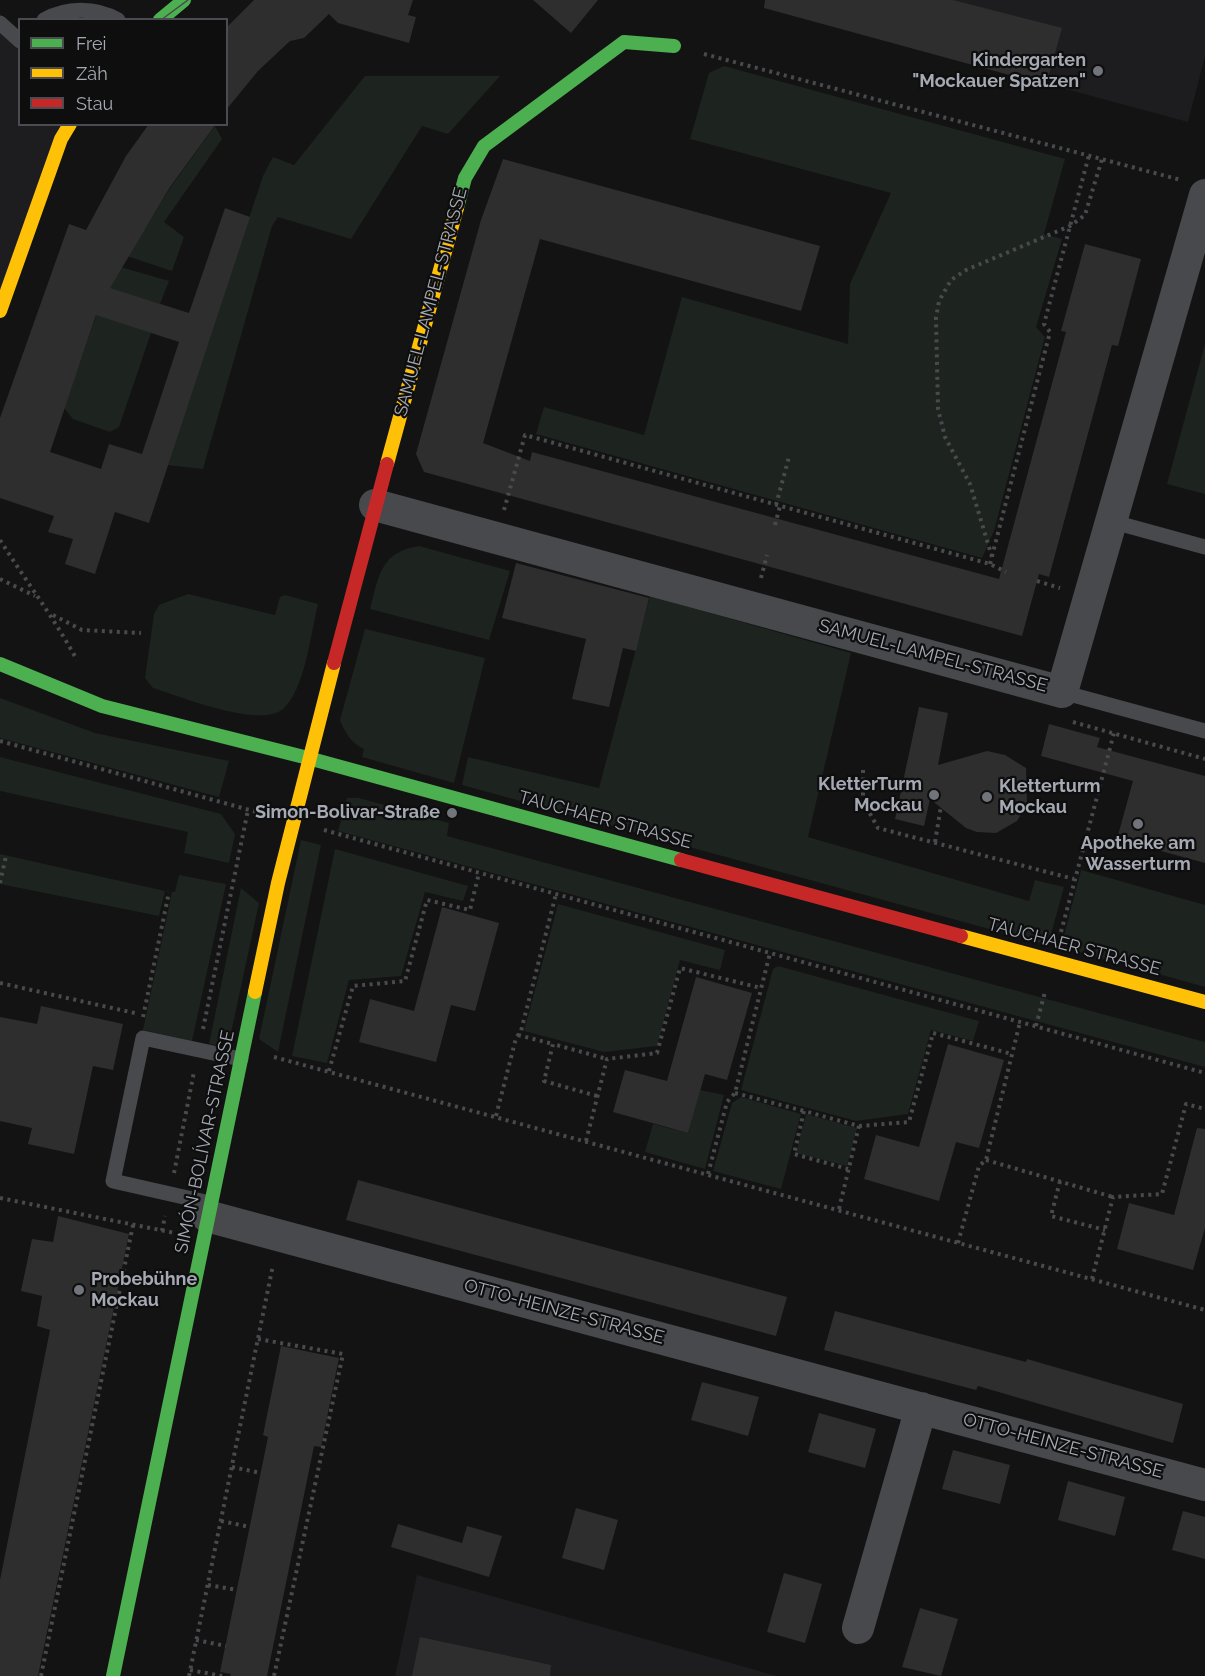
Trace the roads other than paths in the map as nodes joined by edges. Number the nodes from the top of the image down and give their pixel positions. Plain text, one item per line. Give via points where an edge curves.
1 (184, 0) edge
2 (50, 18) edge
3 (115, 18) edge
4 (162, 18) edge
5 (0, 23) edge
6 (18, 39) edge
7 (674, 46) road end
8 (69, 126) edge
9 (1193, 188) edge
10 (0, 311) edge
11 (375, 505) junction
12 (1110, 521) junction
13 (1205, 547) edge
14 (0, 664) edge
15 (1062, 692) junction
16 (1205, 731) edge
17 (308, 758) junction
18 (1205, 1002) edge
19 (243, 1054) junction
20 (206, 1219) junction
21 (921, 1408) junction
22 (1205, 1485) edge
23 (858, 1628) dead end
24 (113, 1676) edge

1 - 4 street
2 - 3 lane via 76,9
5 - 6 lane
7 - 11 street, SAMUEL-LAMPEL-STRASSE via 624,42 484,146 465,178
8 - 10 street
9 - 12 street, SAMUEL-LAMPEL-STRASSE
11 - 15 street, SAMUEL-LAMPEL-STRASSE
11 - 17 street, SAMUEL-LAMPEL-STRASSE
12 - 13 lane
12 - 15 street, SAMUEL-LAMPEL-STRASSE
14 - 17 street, TAUCHAER STRASSE via 102,706
15 - 16 lane
17 - 18 street, TAUCHAER STRASSE
17 - 19 street, SIMÓN-BOLÍVAR-STRASSE
19 - 20 street, SIMÓN-BOLÍVAR-STRASSE
19 - 20 lane via 198,1050 143,1038 113,1181 170,1194
20 - 21 street, OTTO-HEINZE-STRASSE via 279,1235
20 - 24 street, SIMÓN-BOLÍVAR-STRASSE
21 - 22 street, OTTO-HEINZE-STRASSE
21 - 23 street

